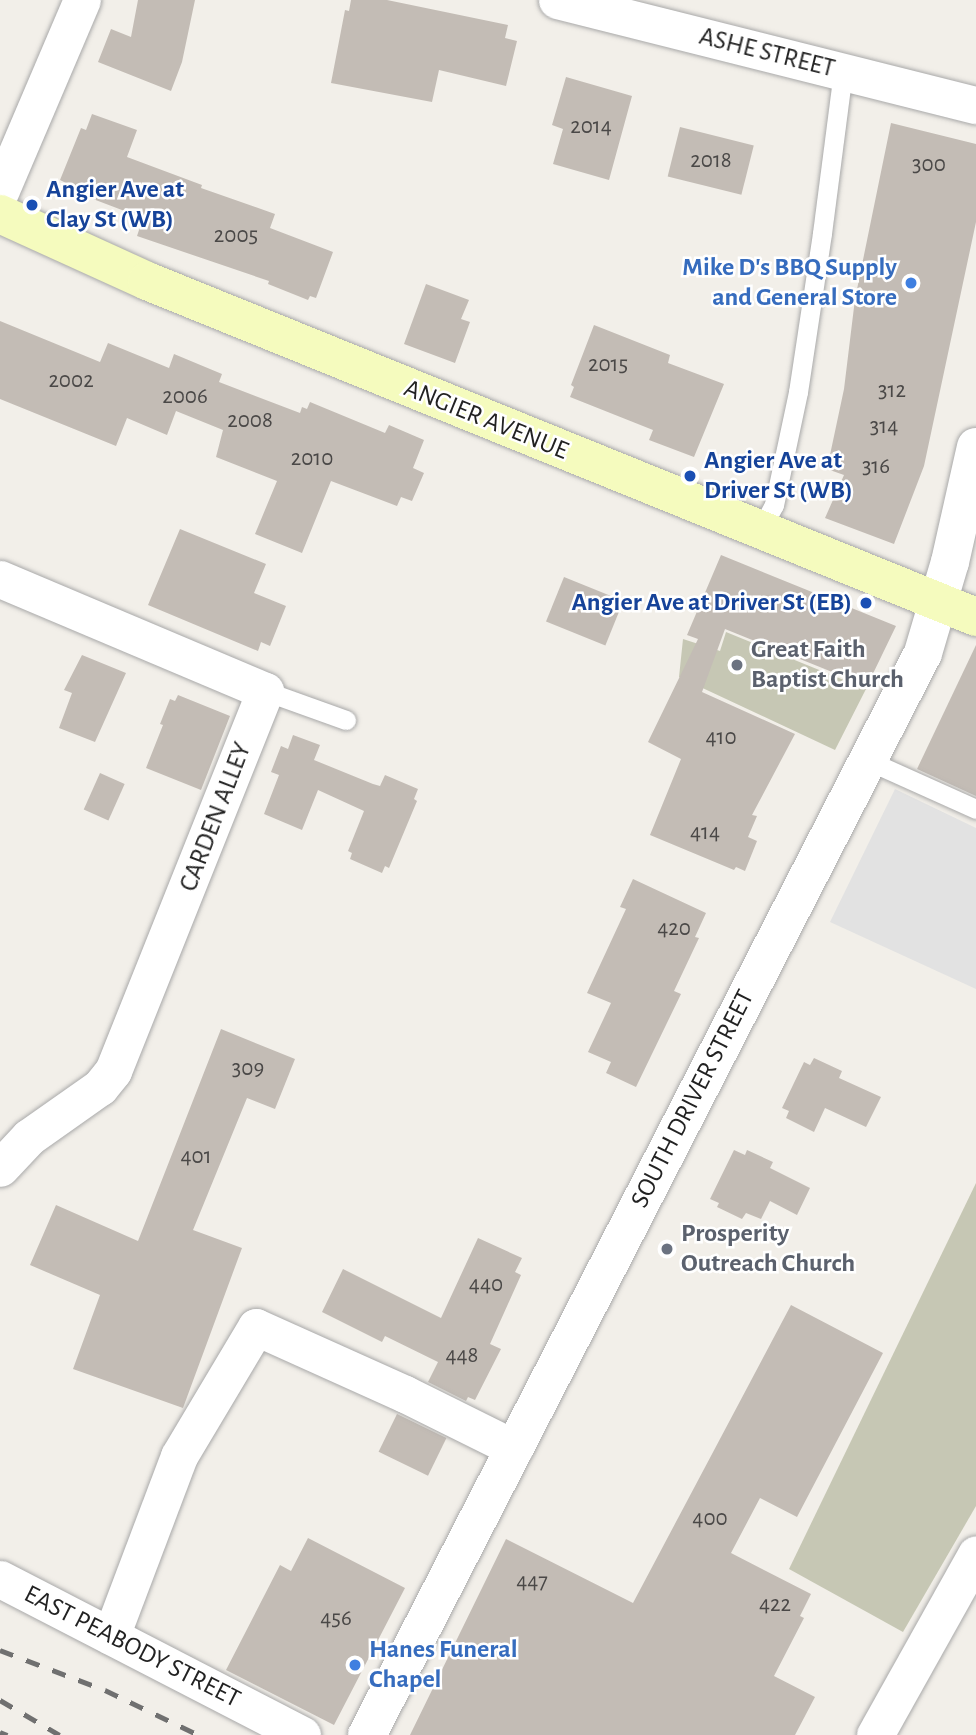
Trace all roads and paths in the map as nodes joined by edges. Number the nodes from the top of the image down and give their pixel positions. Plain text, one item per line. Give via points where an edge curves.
1 (82, 0) edge
2 (557, 0) edge
3 (843, 72) junction
4 (976, 105) edge
5 (0, 192) edge
6 (0, 214) edge
7 (976, 447) edge
8 (760, 531) junction
9 (0, 579) edge
10 (940, 601) junction
11 (976, 617) edge
12 (265, 691) junction
13 (346, 720) dead end
14 (867, 760) junction
15 (976, 809) edge
16 (0, 1168) edge
17 (514, 1448) junction
18 (976, 1554) edge
19 (0, 1579) edge
20 (111, 1636) junction
21 (302, 1735) edge
22 (367, 1735) edge
23 (875, 1735) edge

1 - 5 street
2 - 3 street, ASHE STREET
3 - 4 street, ASHE STREET
3 - 8 lane via 797,392 774,505
6 - 8 main road, ANGIER AVENUE via 147,281
7 - 10 street, SOUTH DRIVER STREET
8 - 10 main road, ANGIER AVENUE
9 - 12 street
10 - 11 main road, ANGIER AVENUE
10 - 14 street, SOUTH DRIVER STREET via 923,653
12 - 13 lane
12 - 16 street, CARDEN ALLEY via 113,1071 100,1087 29,1138
14 - 15 lane
14 - 17 street, SOUTH DRIVER STREET
17 - 20 street via 256,1327 179,1456
17 - 22 street, SOUTH DRIVER STREET
18 - 23 street
19 - 20 street, EAST PEABODY STREET
20 - 21 street, EAST PEABODY STREET

